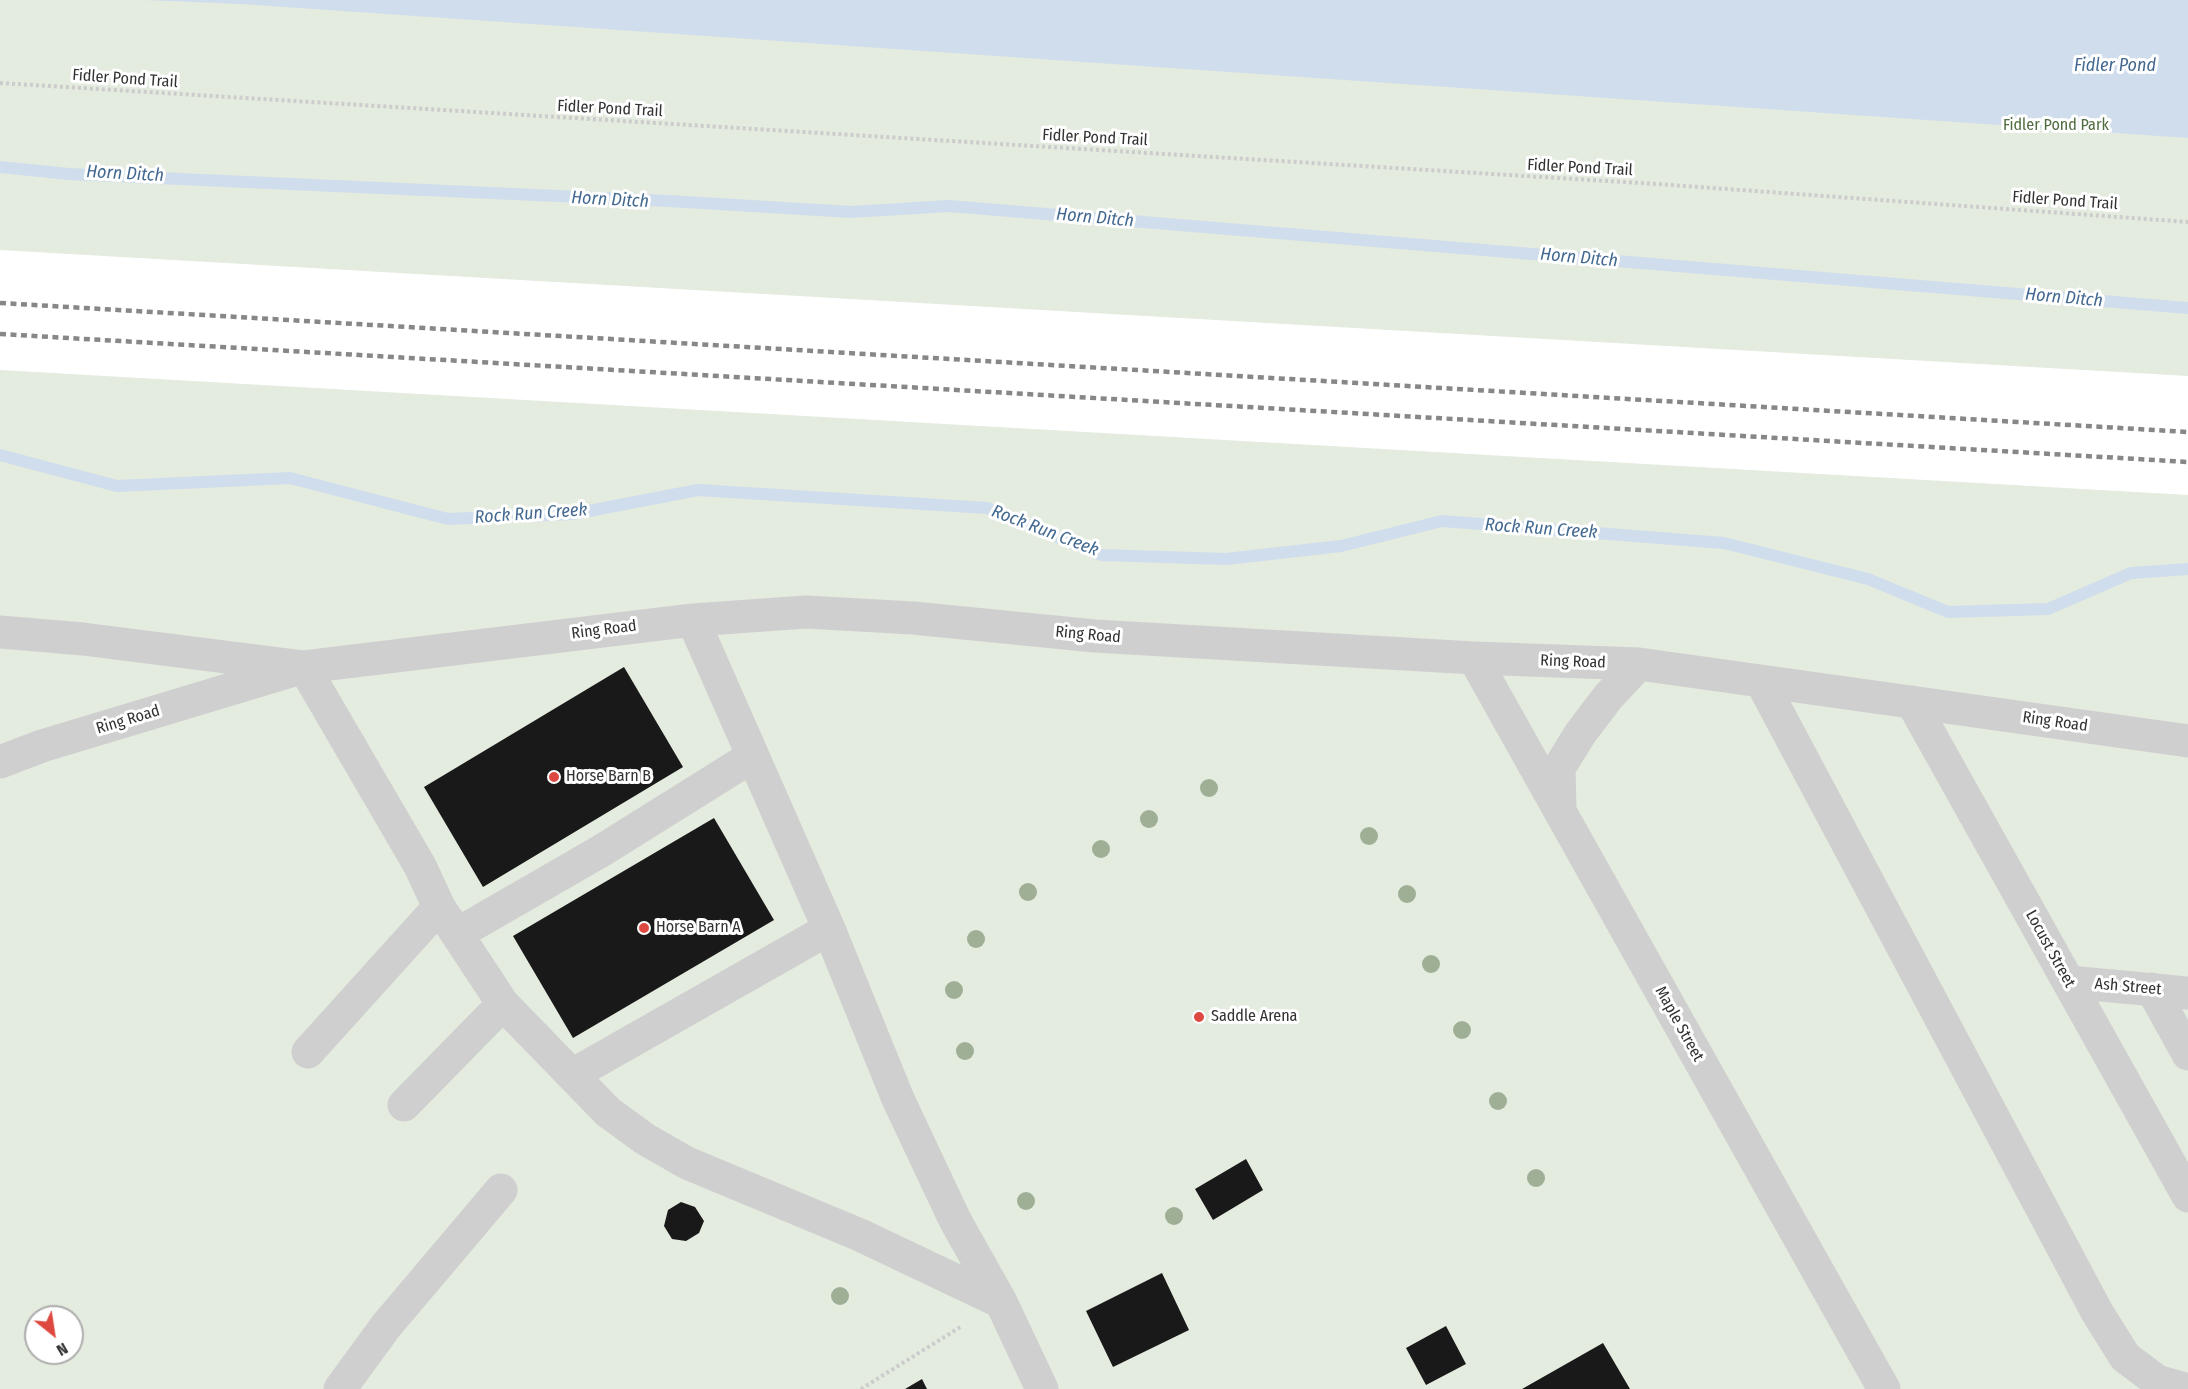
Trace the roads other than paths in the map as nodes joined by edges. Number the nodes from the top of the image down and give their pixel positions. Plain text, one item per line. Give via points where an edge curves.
1 (693, 620) junction
2 (0, 632) edge
3 (1474, 658) junction
4 (1639, 664) junction
5 (304, 667) junction
6 (1761, 681) junction
7 (1912, 702) junction
8 (2188, 741) edge
9 (753, 756) junction
10 (0, 762) edge
11 (1560, 811) junction
12 (439, 907) junction
13 (829, 929) junction
14 (457, 934) junction
15 (2069, 982) junction
16 (2152, 990) junction
17 (2188, 993) edge
18 (503, 1004) junction
19 (308, 1052) dead end
20 (2188, 1054) edge
21 (572, 1075) junction
22 (404, 1105) dead end
23 (501, 1190) dead end
24 (2188, 1196) edge
25 (1000, 1302) junction
26 (340, 1389) edge
27 (1042, 1389) edge
28 (1884, 1389) edge
29 (2185, 1389) edge

1 - 3 street, Ring Road via 806,612 1095,636
1 - 5 street, Ring Road
1 - 9 street
2 - 5 street
3 - 4 street, Ring Road
3 - 11 street, Maple Street
4 - 6 street, Ring Road
4 - 11 street via 1608,697 1559,768
5 - 10 street, Ring Road
5 - 12 street via 420,866
6 - 7 street, Ring Road
6 - 29 street via 2097,1312 2125,1357 2157,1381
7 - 8 street, Ring Road
7 - 15 street, Locust Street
9 - 13 street
9 - 14 street via 601,851
11 - 28 street, Maple Street
12 - 14 street
12 - 19 street
13 - 21 street
13 - 25 street via 898,1099 955,1220
14 - 18 street
15 - 16 street, Ash Street
15 - 24 street, Locust Street
16 - 17 street, Ash Street
16 - 20 street
18 - 21 street
18 - 22 street
21 - 25 street via 608,1112 687,1163 860,1235
23 - 26 street via 386,1326
25 - 27 street

